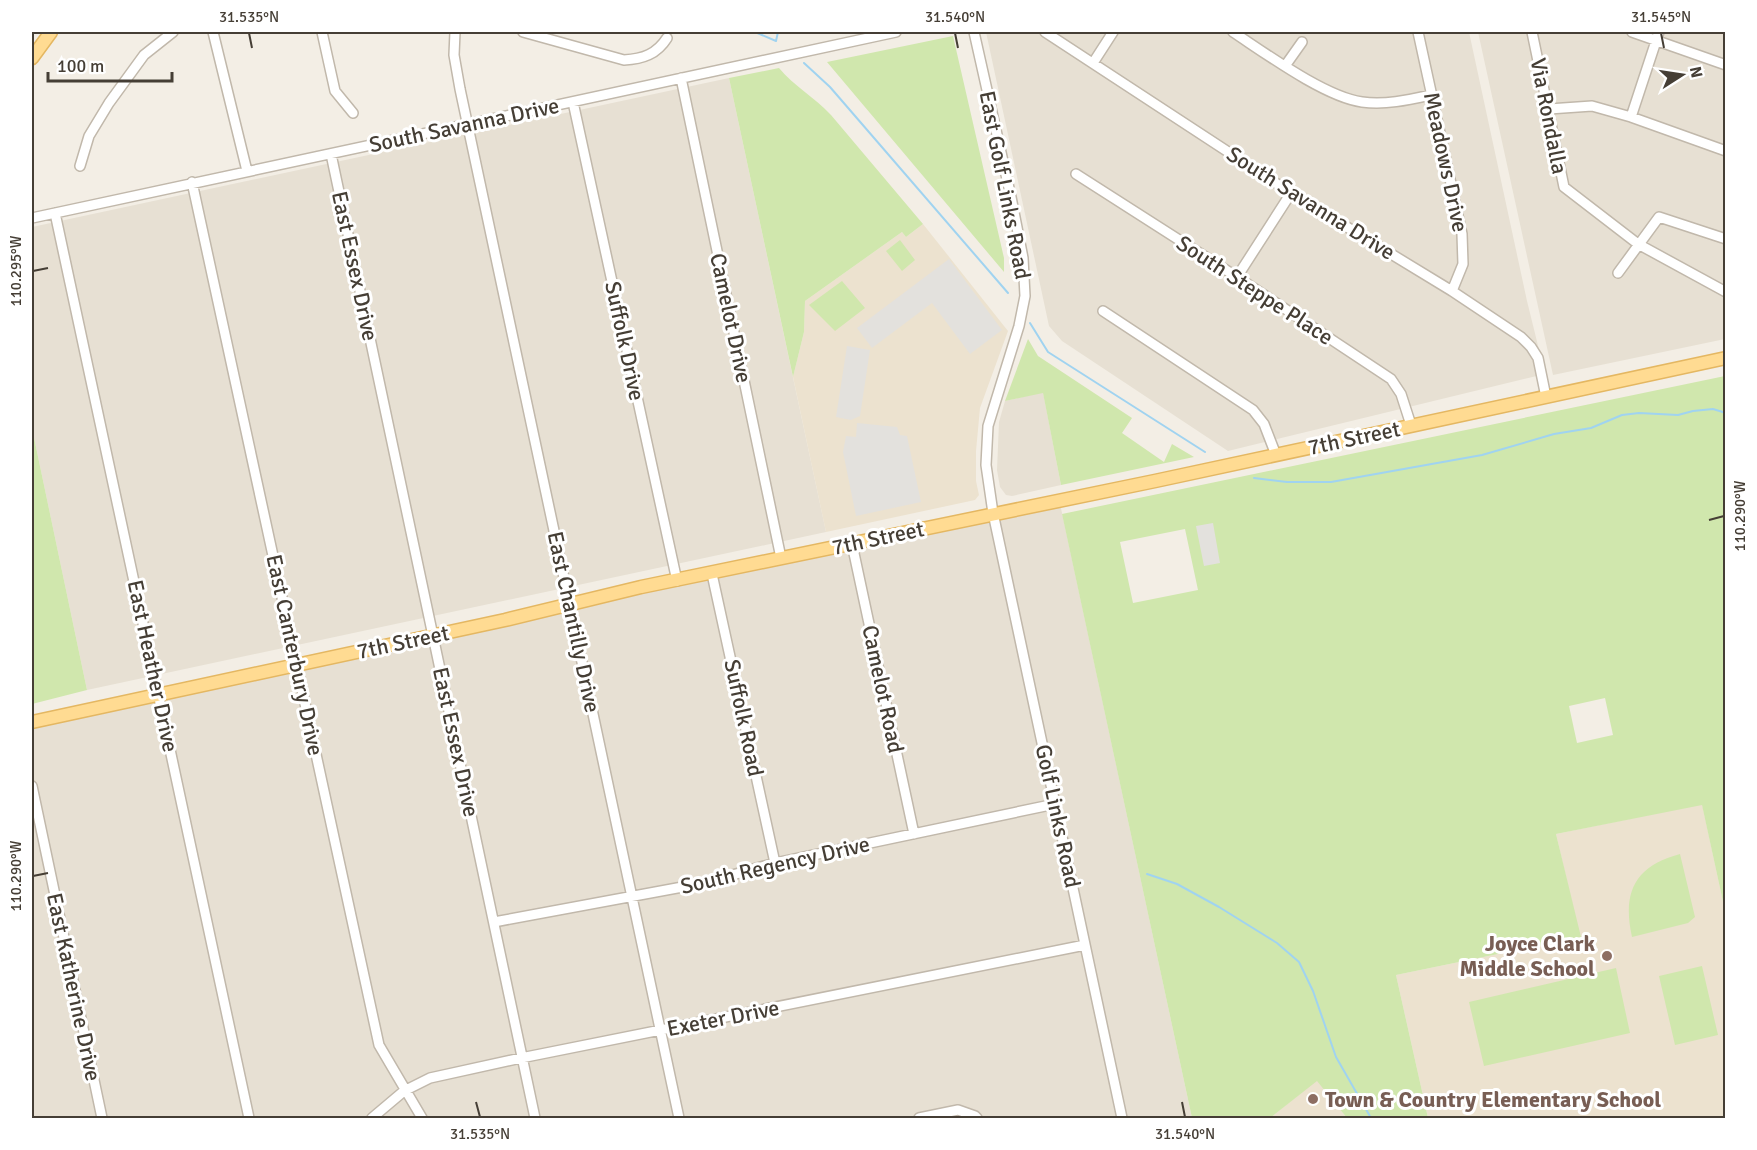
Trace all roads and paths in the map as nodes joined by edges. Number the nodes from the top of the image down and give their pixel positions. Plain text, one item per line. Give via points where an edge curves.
1 (51, 32) edge
2 (173, 32) edge
3 (213, 32) edge
4 (322, 32) edge
5 (455, 32) edge
6 (523, 32) edge
7 (896, 32) edge
8 (974, 32) edge
9 (1045, 32) edge
10 (1113, 32) edge
11 (1233, 32) edge
12 (1418, 32) edge
13 (1532, 32) edge
14 (1632, 32) edge
15 (1657, 36) edge
16 (667, 38) dead end
17 (1302, 42) dead end
18 (32, 58) edge
19 (1093, 63) junction
20 (1286, 66) junction
21 (1725, 66) edge
22 (681, 78) junction
23 (1431, 95) junction
24 (573, 102) junction
25 (1549, 110) junction
26 (353, 113) dead end
27 (1631, 117) junction
28 (469, 125) junction
29 (1725, 151) edge
30 (332, 154) junction
31 (80, 166) dead end
32 (247, 171) junction
33 (1076, 174) dead end
34 (192, 182) junction
35 (1291, 193) junction
36 (55, 213) junction
37 (32, 218) edge
38 (1725, 239) edge
39 (1638, 244) junction
40 (1618, 273) dead end
41 (1237, 277) junction
42 (1452, 291) junction
43 (1725, 292) edge
44 (1103, 311) dead end
45 (1725, 358) edge
46 (1546, 397) junction
47 (1411, 425) junction
48 (1276, 455) junction
49 (993, 513) junction
50 (852, 544) junction
51 (781, 558) junction
52 (712, 574) junction
53 (677, 581) junction
54 (570, 603) junction
55 (433, 636) junction
56 (297, 665) junction
57 (159, 694) junction
58 (32, 722) edge
59 (32, 786) edge
60 (1055, 804) junction
61 (34, 806) edge
62 (914, 834) junction
63 (775, 863) junction
64 (632, 896) junction
65 (494, 922) junction
66 (1085, 945) junction
67 (661, 1030) junction
68 (521, 1058) junction
69 (404, 1091) junction
70 (102, 1119) edge
71 (249, 1119) edge
72 (372, 1119) edge
73 (422, 1119) edge
74 (535, 1119) edge
75 (679, 1119) edge
76 (919, 1119) edge
77 (977, 1119) edge
78 (1122, 1119) edge

1 - 18 main road
2 - 31 street via 144,55 109,103 89,135
3 - 32 street
4 - 26 street via 335,91
5 - 28 street, East Chantilly Drive via 454,55
6 - 16 street via 624,60 660,50
7 - 22 street, South Savanna Drive
8 - 49 street, East Golf Links Road via 1023,258 1025,296 988,426 986,465
9 - 19 street, South Savanna Drive
10 - 19 street
11 - 20 street
12 - 23 street, Meadows Drive
13 - 25 street, Via Rondalla
14 - 15 street
15 - 21 street
15 - 27 street
17 - 20 street
19 - 35 street, South Savanna Drive
20 - 23 street via 1331,92 1360,102 1391,103
22 - 24 street, South Savanna Drive
22 - 51 street, Camelot Drive
23 - 42 street, Meadows Drive via 1462,234 1463,264
24 - 28 street, South Savanna Drive
24 - 53 street, Suffolk Drive
25 - 27 street via 1592,106
25 - 39 street, Via Rondalla via 1564,187
27 - 29 street
28 - 30 street, South Savanna Drive
28 - 54 street, East Chantilly Drive
30 - 32 street, South Savanna Drive
30 - 55 street, East Essex Drive
32 - 34 street, South Savanna Drive
33 - 41 street, South Steppe Place
34 - 36 street, South Savanna Drive
34 - 56 street, East Canterbury Drive
35 - 41 street
35 - 42 street, South Savanna Drive
36 - 37 street, South Savanna Drive
36 - 57 street, East Heather Drive
38 - 39 street via 1659,217
39 - 40 street
39 - 43 street, Via Rondalla
41 - 47 street, South Steppe Place via 1390,379 1401,394
42 - 46 street, South Savanna Drive via 1531,347 1538,358
44 - 48 street via 1253,410 1264,424
45 - 46 main road, 7th Street
46 - 47 main road, 7th Street
47 - 48 main road, 7th Street
48 - 49 main road, 7th Street
49 - 50 main road, 7th Street
49 - 60 street, Golf Links Road
50 - 51 main road, 7th Street
50 - 62 street, Camelot Road
51 - 52 main road, 7th Street
52 - 53 main road, 7th Street
52 - 63 street, Suffolk Road
53 - 54 main road, 7th Street
54 - 55 main road, 7th Street
54 - 64 street, East Chantilly Drive
55 - 56 main road, 7th Street
55 - 65 street, East Essex Drive
56 - 57 main road, 7th Street
56 - 69 street, East Canterbury Drive via 379,1045
57 - 58 main road, 7th Street
57 - 71 street, East Heather Drive
59 - 61 street, East Katherine Drive
60 - 62 street, South Regency Drive
60 - 66 street, Golf Links Road
61 - 70 street, East Katherine Drive
62 - 63 street, South Regency Drive
63 - 64 street, South Regency Drive via 704,883
64 - 65 street, South Regency Drive
64 - 67 street, East Chantilly Drive
65 - 68 street, East Essex Drive
66 - 67 street, Exeter Drive
66 - 78 street, Golf Links Road
67 - 68 street, Exeter Drive
67 - 75 street, East Chantilly Drive
68 - 69 street, Exeter Drive via 430,1078
68 - 74 street, East Essex Drive
69 - 72 street, Exeter Drive
69 - 73 street, East Canterbury Drive
76 - 77 street via 958,1110

